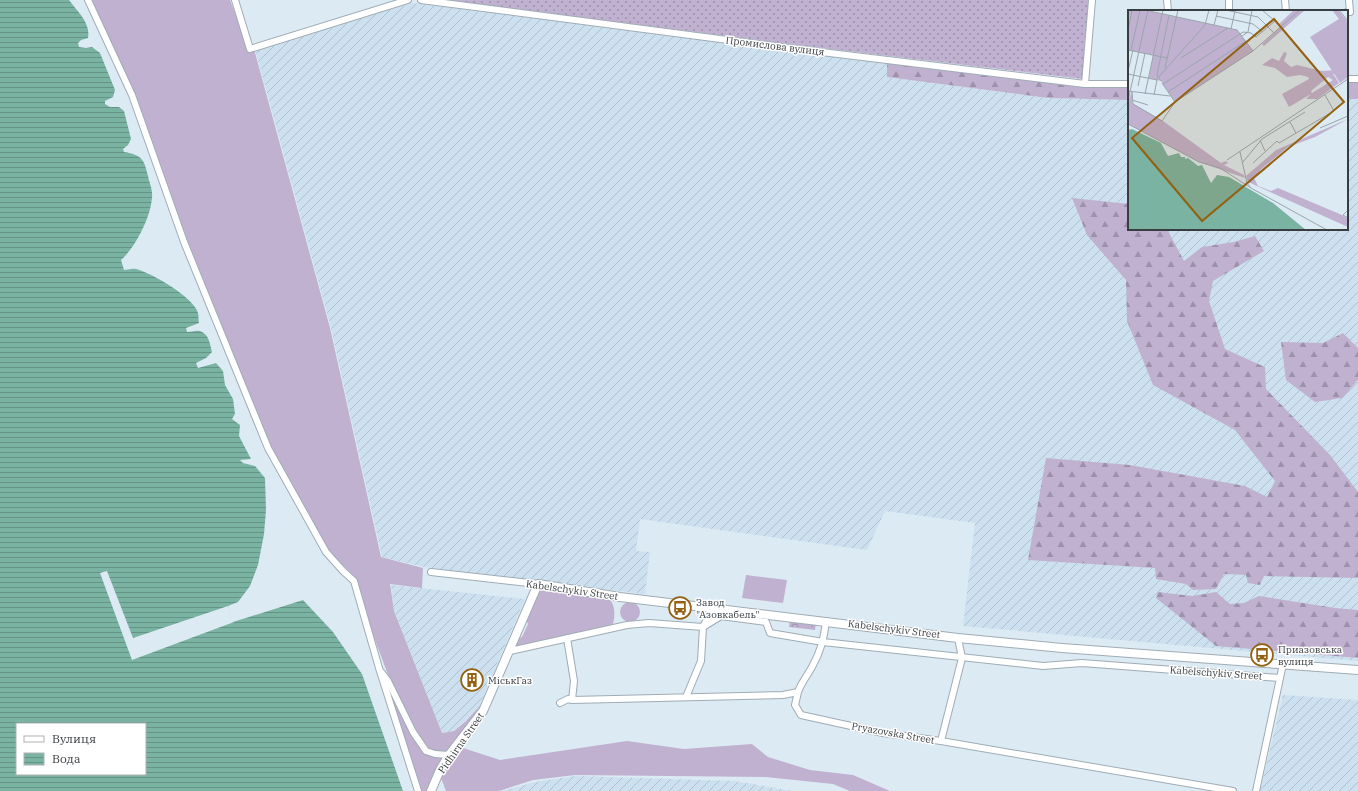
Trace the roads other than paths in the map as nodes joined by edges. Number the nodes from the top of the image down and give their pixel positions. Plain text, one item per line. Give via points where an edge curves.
1 (88, 0) edge
2 (235, 0) edge
3 (408, 0) edge
4 (421, 0) edge
5 (1092, 0) edge
6 (1349, 0) edge
7 (1348, 12) edge
8 (1085, 84) junction
9 (1128, 84) edge
10 (431, 572) dead end
11 (538, 584) junction
12 (713, 607) junction
13 (826, 621) junction
14 (703, 627) junction
15 (567, 638) junction
16 (958, 638) junction
17 (823, 642) junction
18 (510, 651) junction
19 (962, 658) junction
20 (1282, 664) junction
21 (378, 668) junction
22 (1358, 670) edge
23 (1280, 678) junction
24 (798, 692) junction
25 (686, 697) junction
26 (572, 700) junction
27 (560, 703) dead end
28 (941, 741) junction
29 (449, 755) junction
30 (418, 791) edge
31 (432, 791) edge
32 (1233, 791) edge
33 (1256, 791) edge

1 - 21 street via 132,96 184,242 268,448 326,552 354,581
2 - 3 street via 250,49
4 - 8 street, Промислова вулиця
5 - 8 street
6 - 7 street
8 - 9 street, Промислова вулиця
10 - 11 street, Kabelschykiv Street
11 - 12 street, Kabelschykiv Street via 620,597
11 - 18 street, Pidhirna Street
12 - 13 street, Kabelschykiv Street
12 - 14 street
13 - 16 street, Kabelschykiv Street
13 - 17 street
14 - 15 street via 649,623
14 - 17 street, Kabelschykiv Street via 721,616 766,622 770,633
14 - 25 street via 701,661
15 - 18 street
15 - 26 street via 574,682
16 - 19 street
16 - 20 street, Kabelschykiv Street
17 - 19 street, Kabelschykiv Street
17 - 24 street
18 - 29 street, Pidhirna Street via 483,712
19 - 23 street, Kabelschykiv Street via 1043,666 1082,663
19 - 28 street
20 - 22 street, Kabelschykiv Street
20 - 23 street
21 - 29 street via 388,681 426,751
21 - 30 street
23 - 33 street
24 - 25 street via 783,695
24 - 28 street, Pryazovska Street via 795,705 801,715 883,733
25 - 26 street
26 - 27 street
28 - 32 street, Pryazovska Street
29 - 31 street, Pidhirna Street

